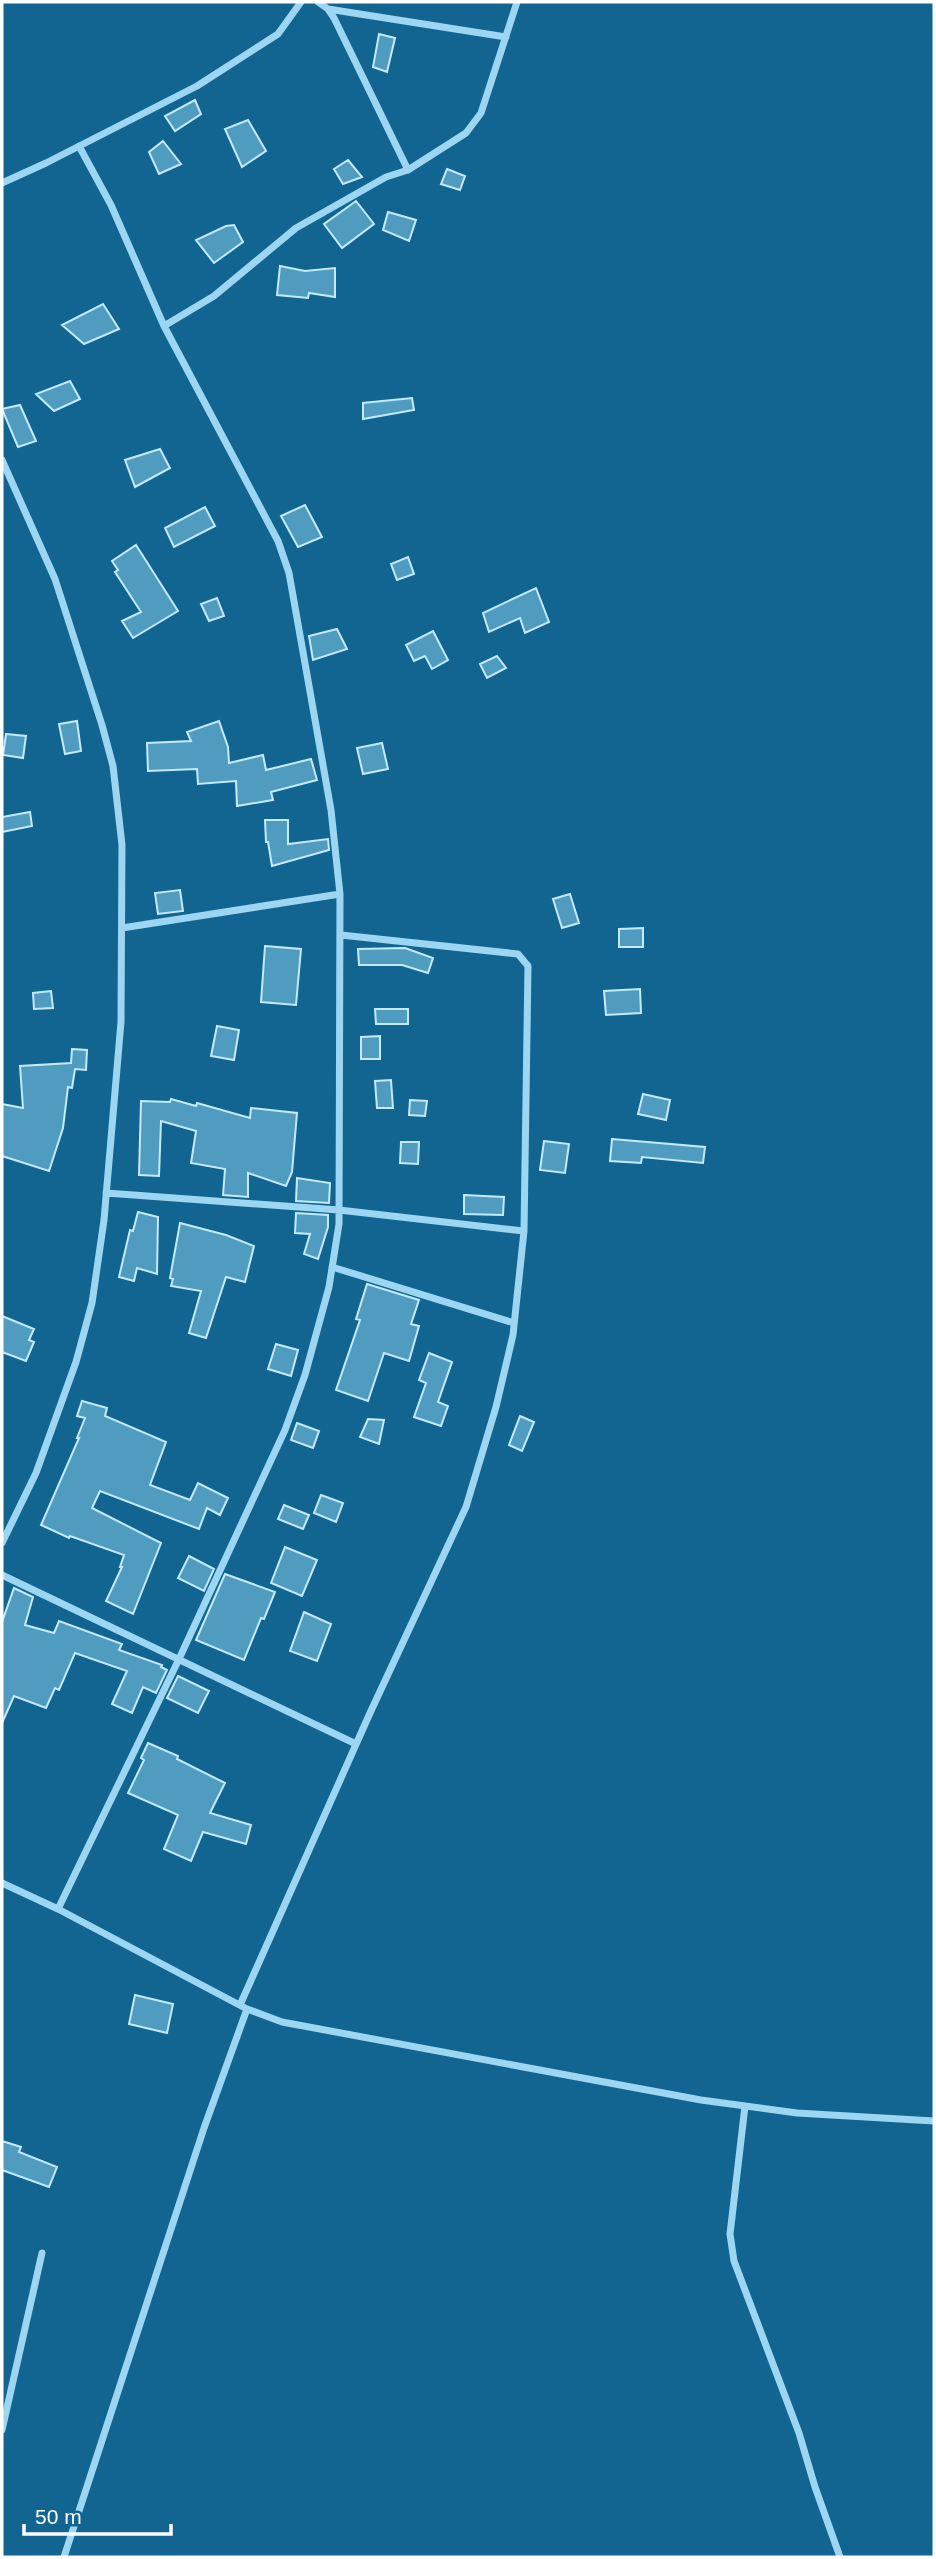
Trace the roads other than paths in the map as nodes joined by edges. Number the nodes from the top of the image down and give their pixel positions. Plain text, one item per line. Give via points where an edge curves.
1 (301, 2) edge
2 (318, 2) edge
3 (517, 2) edge
4 (328, 9) junction
5 (506, 37) junction
6 (79, 146) junction
7 (408, 170) junction
8 (2, 183) edge
9 (164, 326) junction
10 (2, 460) edge
11 (340, 894) junction
12 (122, 928) junction
13 (341, 935) junction
14 (106, 1193) junction
15 (339, 1210) junction
16 (524, 1231) junction
17 (332, 1267) junction
18 (514, 1324) junction
19 (2, 1543) edge
20 (2, 1575) edge
21 (179, 1660) junction
22 (356, 1744) junction
23 (2, 1883) edge
24 (58, 1909) junction
25 (243, 2007) junction
26 (745, 2106) junction
27 (934, 2121) edge
28 (42, 2253) dead end
29 (2, 2430) edge
30 (64, 2557) edge
31 (840, 2557) edge

1 - 6 street via 278,34 197,86
2 - 4 street
3 - 5 street
4 - 5 street
4 - 7 street
5 - 7 street via 474,125
6 - 8 street
6 - 9 street via 111,205
7 - 9 street via 386,177 296,228 214,296
9 - 11 street via 278,541 289,573 331,810
10 - 12 street via 55,579 113,766 122,845
11 - 12 street
11 - 13 street
12 - 14 street via 121,1022
13 - 15 street
13 - 16 street via 518,954 525,960
14 - 15 street
14 - 19 street via 92,1303 76,1362 36,1472
15 - 16 street
15 - 17 street
16 - 18 street
17 - 18 street
17 - 21 street via 305,1374 285,1430
18 - 22 street via 496,1407 466,1507
20 - 21 street
21 - 22 street
21 - 24 street
22 - 25 street
23 - 24 street
24 - 25 street
25 - 26 street via 310,2029
25 - 30 street
26 - 27 street
26 - 31 street via 730,2235 734,2261
28 - 29 street

